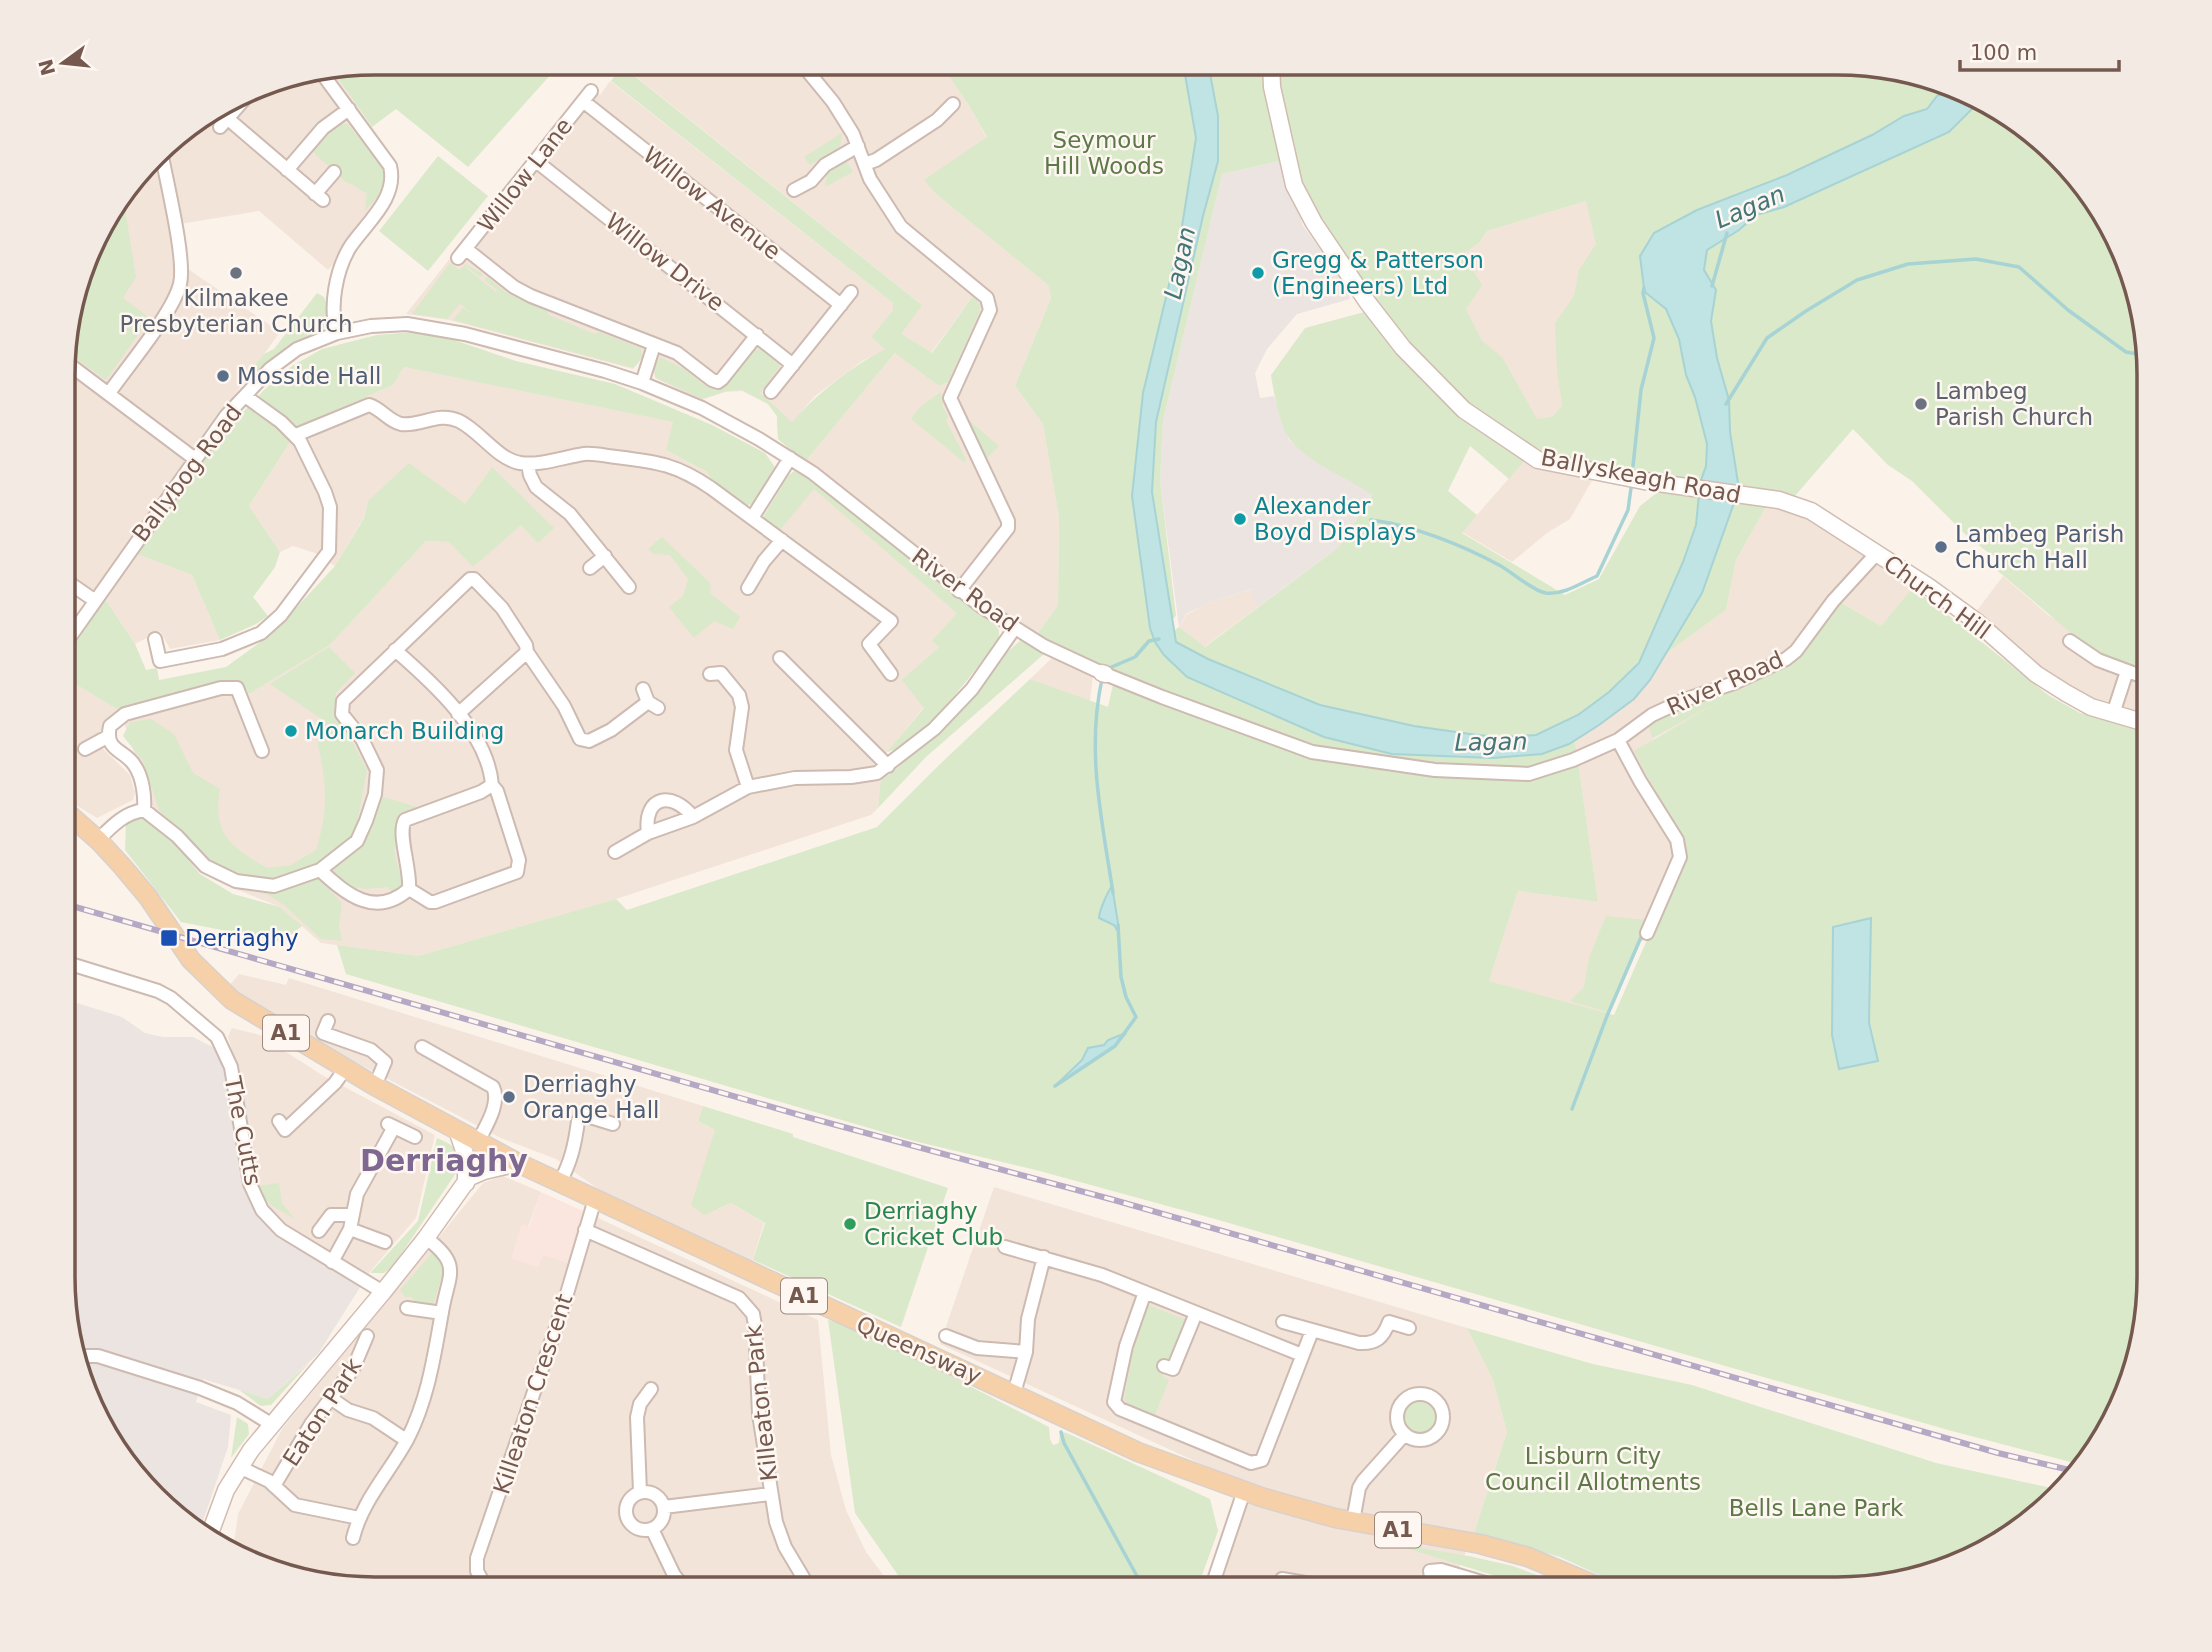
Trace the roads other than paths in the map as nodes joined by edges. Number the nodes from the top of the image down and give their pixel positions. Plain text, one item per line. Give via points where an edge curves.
1 (811, 75) edge
2 (1272, 75) edge
3 (327, 79) edge
4 (587, 96) joint
5 (953, 104) dead end
6 (349, 109) junction
7 (235, 110) edge
8 (858, 146) junction
9 (536, 161) junction
10 (163, 163) edge
11 (865, 164) junction
12 (287, 170) junction
13 (334, 172) dead end
14 (794, 190) dead end
15 (851, 292) dead end
16 (841, 305) junction
17 (337, 333) junction
18 (757, 335) junction
19 (654, 345) junction
20 (793, 365) junction
21 (75, 369) edge
22 (642, 383) junction
23 (771, 392) dead end
24 (108, 393) junction
25 (245, 396) junction
26 (296, 435) junction
27 (790, 458) junction
28 (195, 459) junction
29 (528, 464) junction
30 (1776, 500) joint
31 (752, 518) junction
32 (782, 540) junction
33 (1877, 553) junction
34 (605, 556) junction
35 (590, 568) dead end
36 (75, 587) edge
37 (629, 587) dead end
38 (748, 588) dead end
39 (959, 591) junction
40 (94, 600) junction
41 (75, 629) edge
42 (1014, 629) junction
43 (155, 639) dead end
44 (2070, 641) dead end
45 (395, 650) junction
46 (527, 652) junction
47 (780, 659) dead end
48 (2127, 671) junction
49 (710, 674) dead end
50 (891, 674) dead end
51 (2137, 675) edge
52 (643, 689) dead end
53 (458, 714) junction
54 (2113, 714) junction
55 (2137, 721) edge
56 (107, 737) junction
57 (1618, 740) junction
58 (85, 749) dead end
59 (261, 751) dead end
60 (888, 765) junction
61 (492, 785) junction
62 (748, 788) junction
63 (144, 810) junction
64 (693, 817) junction
65 (75, 820) edge
66 (648, 833) junction
67 (98, 840) junction
68 (615, 852) dead end
69 (320, 870) junction
70 (409, 889) junction
71 (1647, 933) dead end
72 (75, 965) edge
73 (328, 1021) dead end
74 (422, 1047) dead end
75 (345, 1069) junction
76 (375, 1086) junction
77 (279, 1121) dead end
78 (613, 1124) dead end
79 (458, 1133) junction
80 (415, 1137) dead end
81 (484, 1145) junction
82 (518, 1164) junction
83 (468, 1180) junction
84 (560, 1182) junction
85 (595, 1199) junction
86 (353, 1215) junction
87 (350, 1229) junction
88 (585, 1230) junction
89 (319, 1231) dead end
90 (426, 1238) junction
91 (385, 1242) dead end
92 (1005, 1247) dead end
93 (1044, 1257) junction
94 (332, 1262) junction
95 (383, 1292) junction
96 (1145, 1292) junction
97 (407, 1308) dead end
98 (442, 1313) junction
99 (1196, 1313) junction
100 (1283, 1322) dead end
101 (1409, 1328) dead end
102 (1312, 1331) junction
103 (368, 1336) dead end
104 (946, 1336) dead end
105 (1026, 1352) junction
106 (1302, 1355) junction
107 (86, 1356) edge
108 (1164, 1366) dead end
109 (651, 1388) dead end
110 (1014, 1393) junction
111 (331, 1399) junction
112 (271, 1424) junction
113 (1405, 1434) dead end
114 (406, 1440) junction
115 (239, 1466) junction
116 (274, 1486) junction
117 (1244, 1491) junction
118 (640, 1492) junction
119 (770, 1494) junction
120 (664, 1507) junction
121 (359, 1518) junction
122 (1353, 1521) junction
123 (212, 1528) edge
124 (652, 1529) junction
125 (353, 1538) dead end
126 (480, 1577) edge
127 (676, 1577) edge
128 (803, 1577) edge
129 (1214, 1577) edge
130 (1431, 1577) edge
131 (1465, 1577) edge
132 (1576, 1577) edge

1 - 8 street via 833,102
2 - 30 main road, Ballyskeagh Road via 1294,185 1314,223 1403,348 1464,410 1538,460
3 - 6 street
4 - 9 street, Willow Lane
4 - 16 street, Willow Avenue
5 - 11 street via 937,120
6 - 12 street via 323,128
6 - 17 street via 390,166 393,179 388,195 349,249 340,271 334,316
7 - 12 street via 224,123
8 - 11 street
8 - 14 street
9 - 18 street, Willow Drive
9 - 19 street, Willow Lane via 462,254 523,292
10 - 24 street via 180,284 169,308
11 - 39 street via 901,227 987,298 990,310 950,398 1008,528
12 - 13 street via 319,197
15 - 16 street
16 - 20 street
17 - 22 street, River Road via 407,324 434,328
17 - 25 street, Ballybog Road via 297,349
18 - 19 street via 718,382 677,353
18 - 20 street, Willow Drive
19 - 22 street
20 - 23 street
21 - 24 street
22 - 27 street, River Road via 702,408
24 - 28 street
25 - 26 street
25 - 28 street, Ballybog Road
26 - 29 street via 369,405 406,425 449,417 477,432 505,456
26 - 43 street via 330,507 330,551 281,615 261,633 222,649 160,662
27 - 31 street
27 - 39 street, River Road
28 - 40 street, Ballybog Road
29 - 31 street via 588,453 662,462 695,477
29 - 34 street via 536,487 570,514
30 - 33 main road, Church Hill via 1825,518
31 - 32 street
32 - 38 street
32 - 50 street via 891,621 869,644
33 - 54 main road, Church Hill via 1967,615 2036,674 2091,707
33 - 57 street, River Road via 1786,659 1652,715
34 - 35 street
34 - 37 street
36 - 40 street
39 - 42 street, River Road
40 - 41 street, Ballybog Road
42 - 57 street, River Road via 1162,697 1312,752 1435,771 1529,774
42 - 60 street via 972,689 934,729
44 - 48 street via 2098,660
45 - 46 street via 474,579 502,608
45 - 53 street via 432,681
45 - 69 street via 343,701 342,714 362,739 377,770 374,794 356,841
46 - 52 street via 564,706 580,739 589,741 653,705
46 - 53 street
47 - 60 street
48 - 51 street
48 - 54 street
49 - 62 street via 721,673 739,695 742,707 736,750
53 - 61 street via 480,746
54 - 55 main road, Church Hill
56 - 58 street
56 - 59 street via 110,726 125,714 221,688 237,688
56 - 63 street via 135,765 145,797
57 - 71 street via 1677,840 1680,857
60 - 62 street via 877,773 796,778
61 - 70 street via 405,820 401,833
61 - 70 street via 519,860 517,872 435,902
62 - 64 street
63 - 67 street via 116,822
63 - 69 street via 205,866 236,881 274,887
64 - 66 street
64 - 66 street via 673,800 658,802 646,818
65 - 67 main road, A1
66 - 68 street
67 - 75 main road, Queensway / A1 via 148,897 201,972 232,1000
69 - 70 street via 350,896 369,902 403,895
72 - 94 street, The Cutts via 158,990 217,1037 231,1067 250,1184 262,1210 281,1230
73 - 76 street via 323,1033 371,1050 384,1062
74 - 81 street via 493,1087 495,1104
75 - 76 main road, Queensway / A1
75 - 77 street via 285,1129
76 - 79 main road, Queensway / A1
78 - 84 street via 584,1115 578,1121 575,1149
79 - 81 main road, Queensway / A1
79 - 83 main road
80 - 86 street via 391,1125 357,1194
81 - 82 main road, Queensway / A1
81 - 83 main road
82 - 83 main road via 484,1171
82 - 84 main road, Queensway / A1
83 - 90 main road
84 - 85 main road, Queensway / A1
85 - 88 street, Killeaton Crescent
85 - 110 main road, Queensway / A1
86 - 87 street
86 - 89 street via 331,1215
87 - 91 street
87 - 94 street
88 - 119 street, Killeaton Park via 739,1298 753,1314
88 - 126 street, Killeaton Crescent via 477,1558
90 - 95 main road
90 - 98 street via 442,1250 450,1266
92 - 93 street
93 - 96 street
93 - 105 street via 1028,1319
94 - 95 street, The Cutts
95 - 112 main road
96 - 99 street
96 - 106 street via 1126,1346 1114,1402 1120,1409 1236,1457 1251,1463 1262,1460
97 - 98 street
98 - 114 street via 430,1380
99 - 106 street
99 - 108 street via 1173,1369
100 - 102 street
101 - 102 street via 1389,1322 1371,1343
102 - 106 street
103 - 111 street, Eaton Park via 353,1370
104 - 105 street via 977,1348
105 - 110 street
107 - 112 street via 200,1388
109 - 118 street via 637,1417
110 - 117 main road, Queensway / A1 via 1138,1452
111 - 114 street
111 - 116 street, Eaton Park
112 - 115 main road
113 - 122 street via 1363,1481
114 - 121 street
115 - 116 street, Eaton Park
115 - 123 main road
116 - 121 street, Eaton Park via 295,1506
117 - 122 main road, Queensway / A1
117 - 129 street
118 - 120 street via 658,1496
118 - 124 street via 626,1504 626,1517 640,1530
119 - 120 street
119 - 128 street, Killeaton Park via 785,1547
120 - 124 street via 661,1522
121 - 125 street
122 - 132 main road, Queensway / A1 via 1480,1544
124 - 127 street
130 - 131 street via 1430,1571 1441,1570

